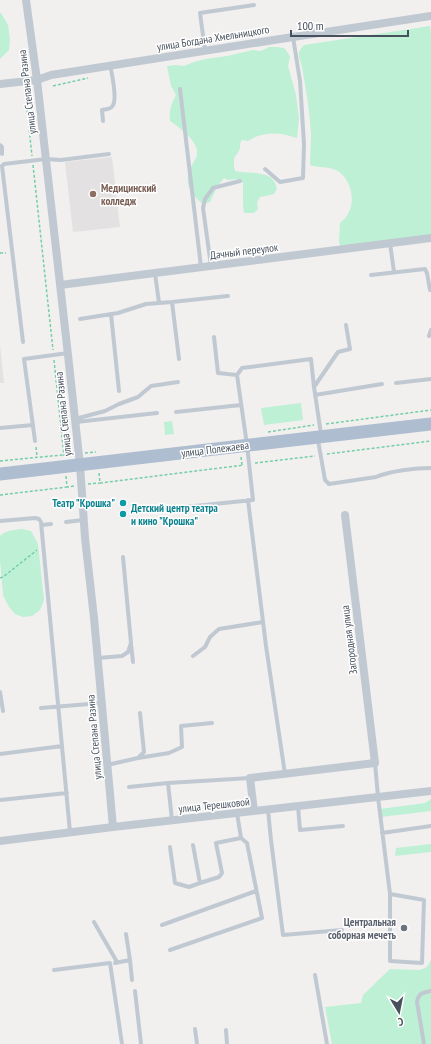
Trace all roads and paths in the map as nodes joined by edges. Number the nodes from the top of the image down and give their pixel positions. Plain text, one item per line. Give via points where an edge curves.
1 (26, 0) edge
2 (254, 4) dead end
3 (431, 16) edge
4 (293, 36) junction
5 (206, 51) junction
6 (110, 66) junction
7 (37, 80) junction
8 (0, 84) edge
9 (180, 89) dead end
10 (26, 93) dead end
11 (103, 121) dead end
12 (0, 145) edge
13 (2, 154) dead end
14 (109, 154) dead end
15 (46, 159) junction
16 (33, 160) junction
17 (265, 169) dead end
18 (240, 181) dead end
19 (431, 238) edge
20 (390, 243) junction
21 (211, 266) junction
22 (201, 267) junction
23 (394, 272) junction
24 (155, 273) junction
25 (371, 275) dead end
26 (60, 285) junction
27 (430, 290) dead end
28 (228, 296) dead end
29 (172, 302) junction
30 (159, 303) junction
31 (111, 314) junction
32 (80, 319) dead end
33 (346, 325) dead end
34 (431, 330) edge
35 (429, 336) dead end
36 (214, 338) dead end
37 (23, 342) dead end
38 (68, 353) junction
39 (53, 355) junction
40 (179, 359) dead end
41 (237, 376) junction
42 (431, 379) edge
43 (178, 382) dead end
44 (396, 383) dead end
45 (382, 384) dead end
46 (314, 387) junction
47 (119, 391) dead end
48 (315, 395) junction
49 (241, 405) junction
50 (431, 410) edge
51 (176, 412) dead end
52 (157, 413) dead end
53 (75, 421) junction
54 (33, 424) junction
55 (431, 424) edge
56 (0, 428) edge
57 (268, 432) dead end
58 (319, 433) junction
59 (35, 441) joint
60 (431, 441) edge
61 (247, 445) junction
62 (64, 455) junction
63 (321, 455) junction
64 (37, 457) junction
65 (79, 459) junction
66 (0, 461) edge
67 (98, 463) junction
68 (249, 464) junction
69 (431, 468) edge
70 (0, 474) edge
71 (67, 487) dead end
72 (0, 495) edge
73 (248, 500) junction
74 (146, 511) dead end
75 (345, 515) dead end
76 (83, 520) junction
77 (0, 521) edge
78 (66, 522) dead end
79 (51, 524) dead end
80 (42, 525) junction
81 (44, 545) junction
82 (123, 557) dead end
83 (0, 578) edge
84 (263, 622) junction
85 (131, 643) junction
86 (193, 656) dead end
87 (98, 658) junction
88 (133, 662) dead end
89 (0, 692) edge
90 (102, 702) junction
91 (58, 706) junction
92 (40, 708) dead end
93 (3, 712) dead end
94 (140, 713) dead end
95 (212, 723) dead end
96 (62, 746) junction
97 (0, 754) edge
98 (138, 758) junction
99 (375, 763) junction
100 (107, 765) junction
101 (285, 774) junction
102 (250, 778) junction
103 (168, 783) junction
104 (128, 787) dead end
105 (431, 791) edge
106 (67, 793) junction
107 (378, 797) junction
108 (0, 800) edge
109 (298, 806) junction
110 (268, 810) junction
111 (254, 811) junction
112 (237, 813) junction
113 (172, 820) junction
114 (343, 826) dead end
115 (431, 826) edge
116 (113, 827) junction
117 (70, 832) junction
118 (382, 833) junction
119 (242, 838) junction
120 (0, 841) edge
121 (194, 845) dead end
122 (170, 847) dead end
123 (200, 883) junction
124 (256, 891) junction
125 (390, 894) junction
126 (94, 922) dead end
127 (162, 925) dead end
128 (342, 930) dead end
129 (126, 934) dead end
130 (170, 950) dead end
131 (130, 960) junction
132 (117, 962) junction
133 (110, 963) junction
134 (54, 970) dead end
135 (315, 975) dead end
136 (132, 980) dead end
137 (431, 991) edge
138 (135, 992) dead end
139 (195, 1029) dead end
140 (226, 1030) dead end
141 (122, 1044) edge
142 (142, 1044) edge
143 (197, 1044) edge
144 (227, 1044) edge
145 (327, 1044) edge
146 (424, 1044) edge

1 - 7 street, улица Степана Разина
2 - 5 lane via 200,13
3 - 4 street, улица Богдана Хмельницкого
4 - 5 street, улица Богдана Хмельницкого
4 - 17 lane via 300,81 304,144 303,178 280,182
5 - 6 street, улица Богдана Хмельницкого
6 - 7 street, улица Богдана Хмельницкого via 51,75
6 - 11 lane via 115,100 109,109 101,107
7 - 8 street, улица Богдана Хмельницкого
7 - 15 street, улица Степана Разина
9 - 22 lane
10 - 16 path
12 - 13 lane
14 - 15 lane via 61,160
15 - 16 lane
15 - 26 street, улица Степана Разина
16 - 37 lane via 2,166
16 - 39 path
18 - 21 lane via 213,188 204,199
19 - 20 street, Дачный переулок
20 - 21 street, Дачный переулок
20 - 23 lane
21 - 22 street, Дачный переулок
22 - 24 street, Дачный переулок
23 - 25 lane
23 - 27 lane via 425,269
24 - 26 street, Дачный переулок
24 - 30 lane
26 - 38 street, улица Степана Разина
28 - 29 lane
29 - 30 lane
29 - 40 lane
30 - 31 lane
31 - 32 lane
31 - 47 lane
33 - 46 lane via 350,349 338,352
34 - 35 lane
36 - 41 lane via 218,373
38 - 39 lane
38 - 53 street, улица Степана Разина
39 - 54 lane via 24,359
39 - 62 path
41 - 46 lane via 242,368 311,359
41 - 49 lane
42 - 44 lane
43 - 53 lane via 151,386 138,397
45 - 48 lane
46 - 48 lane
48 - 58 lane
49 - 51 lane
49 - 61 lane
50 - 58 path
52 - 53 lane
53 - 65 street, улица Степана Разина
54 - 56 lane
54 - 59 lane
55 - 58 main road, улица Полежаева
57 - 58 path
58 - 61 main road, улица Полежаева
58 - 63 lane
59 - 64 path
60 - 63 path
61 - 67 main road, улица Полежаева
61 - 68 lane
62 - 64 path
62 - 65 path
63 - 68 path
63 - 69 lane via 325,480 329,484
64 - 66 path
65 - 67 main road, улица Полежаева
65 - 67 path via 96,452
65 - 70 main road, улица Полежаева
65 - 76 street, улица Степана Разина
67 - 68 path via 100,483
68 - 73 lane via 252,500
71 - 72 path
73 - 74 lane
73 - 84 lane
75 - 99 street, Загородная улица
76 - 78 lane
76 - 87 street, улица Степана Разина
77 - 80 lane via 35,518 39,519
79 - 80 lane
80 - 81 lane
81 - 83 path
81 - 91 lane
82 - 85 lane
84 - 86 lane via 219,629 210,637 205,647
84 - 101 lane
85 - 87 lane via 128,652 122,656
85 - 88 lane
87 - 90 street, улица Степана Разина
89 - 93 lane
90 - 91 lane
90 - 100 street, улица Степана Разина
91 - 92 lane
91 - 96 lane
94 - 98 lane via 144,752
95 - 98 lane via 181,726 182,747 169,754
96 - 97 lane
96 - 106 lane
98 - 100 lane
99 - 101 street
99 - 107 lane, Загородная улица
100 - 116 street, улица Степана Разина
101 - 102 street
102 - 103 lane
102 - 111 street
103 - 104 lane
103 - 113 lane
105 - 107 street, улица Терешковой
106 - 108 lane
106 - 117 lane
107 - 109 street, улица Терешковой
107 - 118 lane, Загородная улица
109 - 110 street, улица Терешковой
109 - 114 lane via 300,830
110 - 111 street, улица Терешковой
110 - 128 lane via 283,935
111 - 112 street, улица Терешковой
112 - 113 street, улица Терешковой
112 - 119 lane
113 - 116 street, улица Терешковой
115 - 118 lane
116 - 117 street, улица Терешковой
117 - 120 street, улица Терешковой
118 - 125 lane, Загородная улица
119 - 123 lane via 216,843 222,873 219,877
119 - 124 lane via 247,843
121 - 123 lane
122 - 123 lane via 175,882 188,887
124 - 127 lane
124 - 130 lane via 262,918
125 - 125 lane, Загородная улица via 390,961 422,963 424,900
126 - 132 lane
129 - 131 lane
131 - 132 lane
131 - 136 lane
132 - 133 lane
133 - 134 lane
133 - 141 lane
135 - 145 lane
137 - 146 lane via 418,996 417,1002
138 - 142 lane
139 - 143 lane
140 - 144 lane

